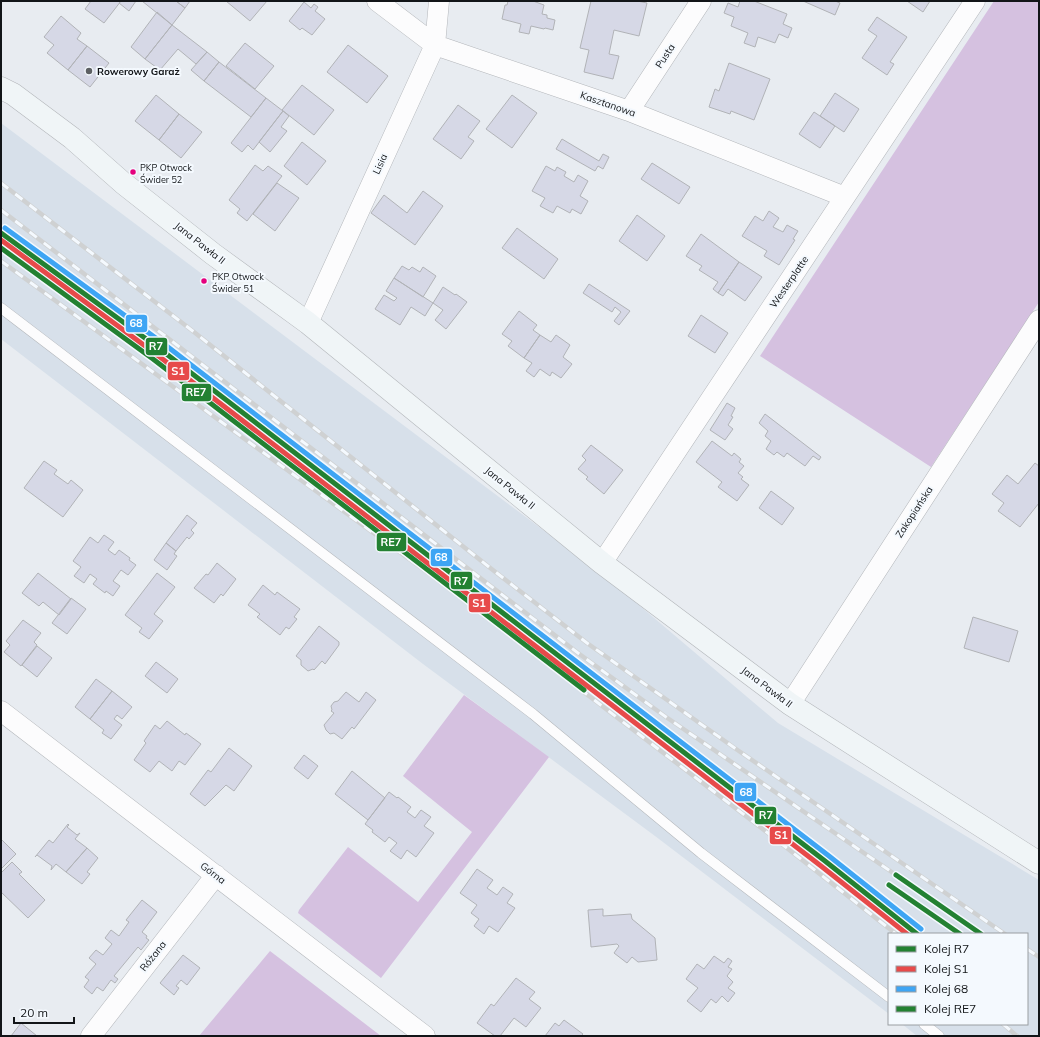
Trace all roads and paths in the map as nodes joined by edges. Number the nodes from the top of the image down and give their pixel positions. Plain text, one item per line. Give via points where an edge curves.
1 (377, 1) edge
2 (439, 1) edge
3 (701, 1) edge
4 (975, 1) edge
5 (435, 45) junction
6 (1, 88) edge
7 (629, 111) junction
8 (845, 197) junction
9 (1, 308) edge
10 (1039, 320) edge
11 (308, 323) junction
12 (602, 563) junction
13 (790, 704) junction
14 (1, 711) edge
15 (1039, 863) edge
16 (216, 876) junction
17 (888, 996) edge
18 (925, 1025) edge
19 (91, 1036) edge
20 (425, 1036) edge
21 (939, 1036) edge

1 - 5 street, Kasztanowa
2 - 5 street, Lisia
3 - 7 street, Pusta
4 - 8 street, Westerplatte
5 - 7 street, Kasztanowa
5 - 11 street, Lisia
6 - 11 main road, Jana Pawła II via 13,94 72,138 123,183 213,254
7 - 8 street, Kasztanowa
8 - 12 street, Westerplatte
9 - 17 lane via 533,714 701,853
10 - 13 street, Zakopiańska
11 - 12 main road, Jana Pawła II
12 - 13 main road, Jana Pawła II
13 - 15 main road, Jana Pawła II
14 - 16 street, Górna
16 - 19 street, Różana
16 - 20 street, Górna
18 - 21 lane

